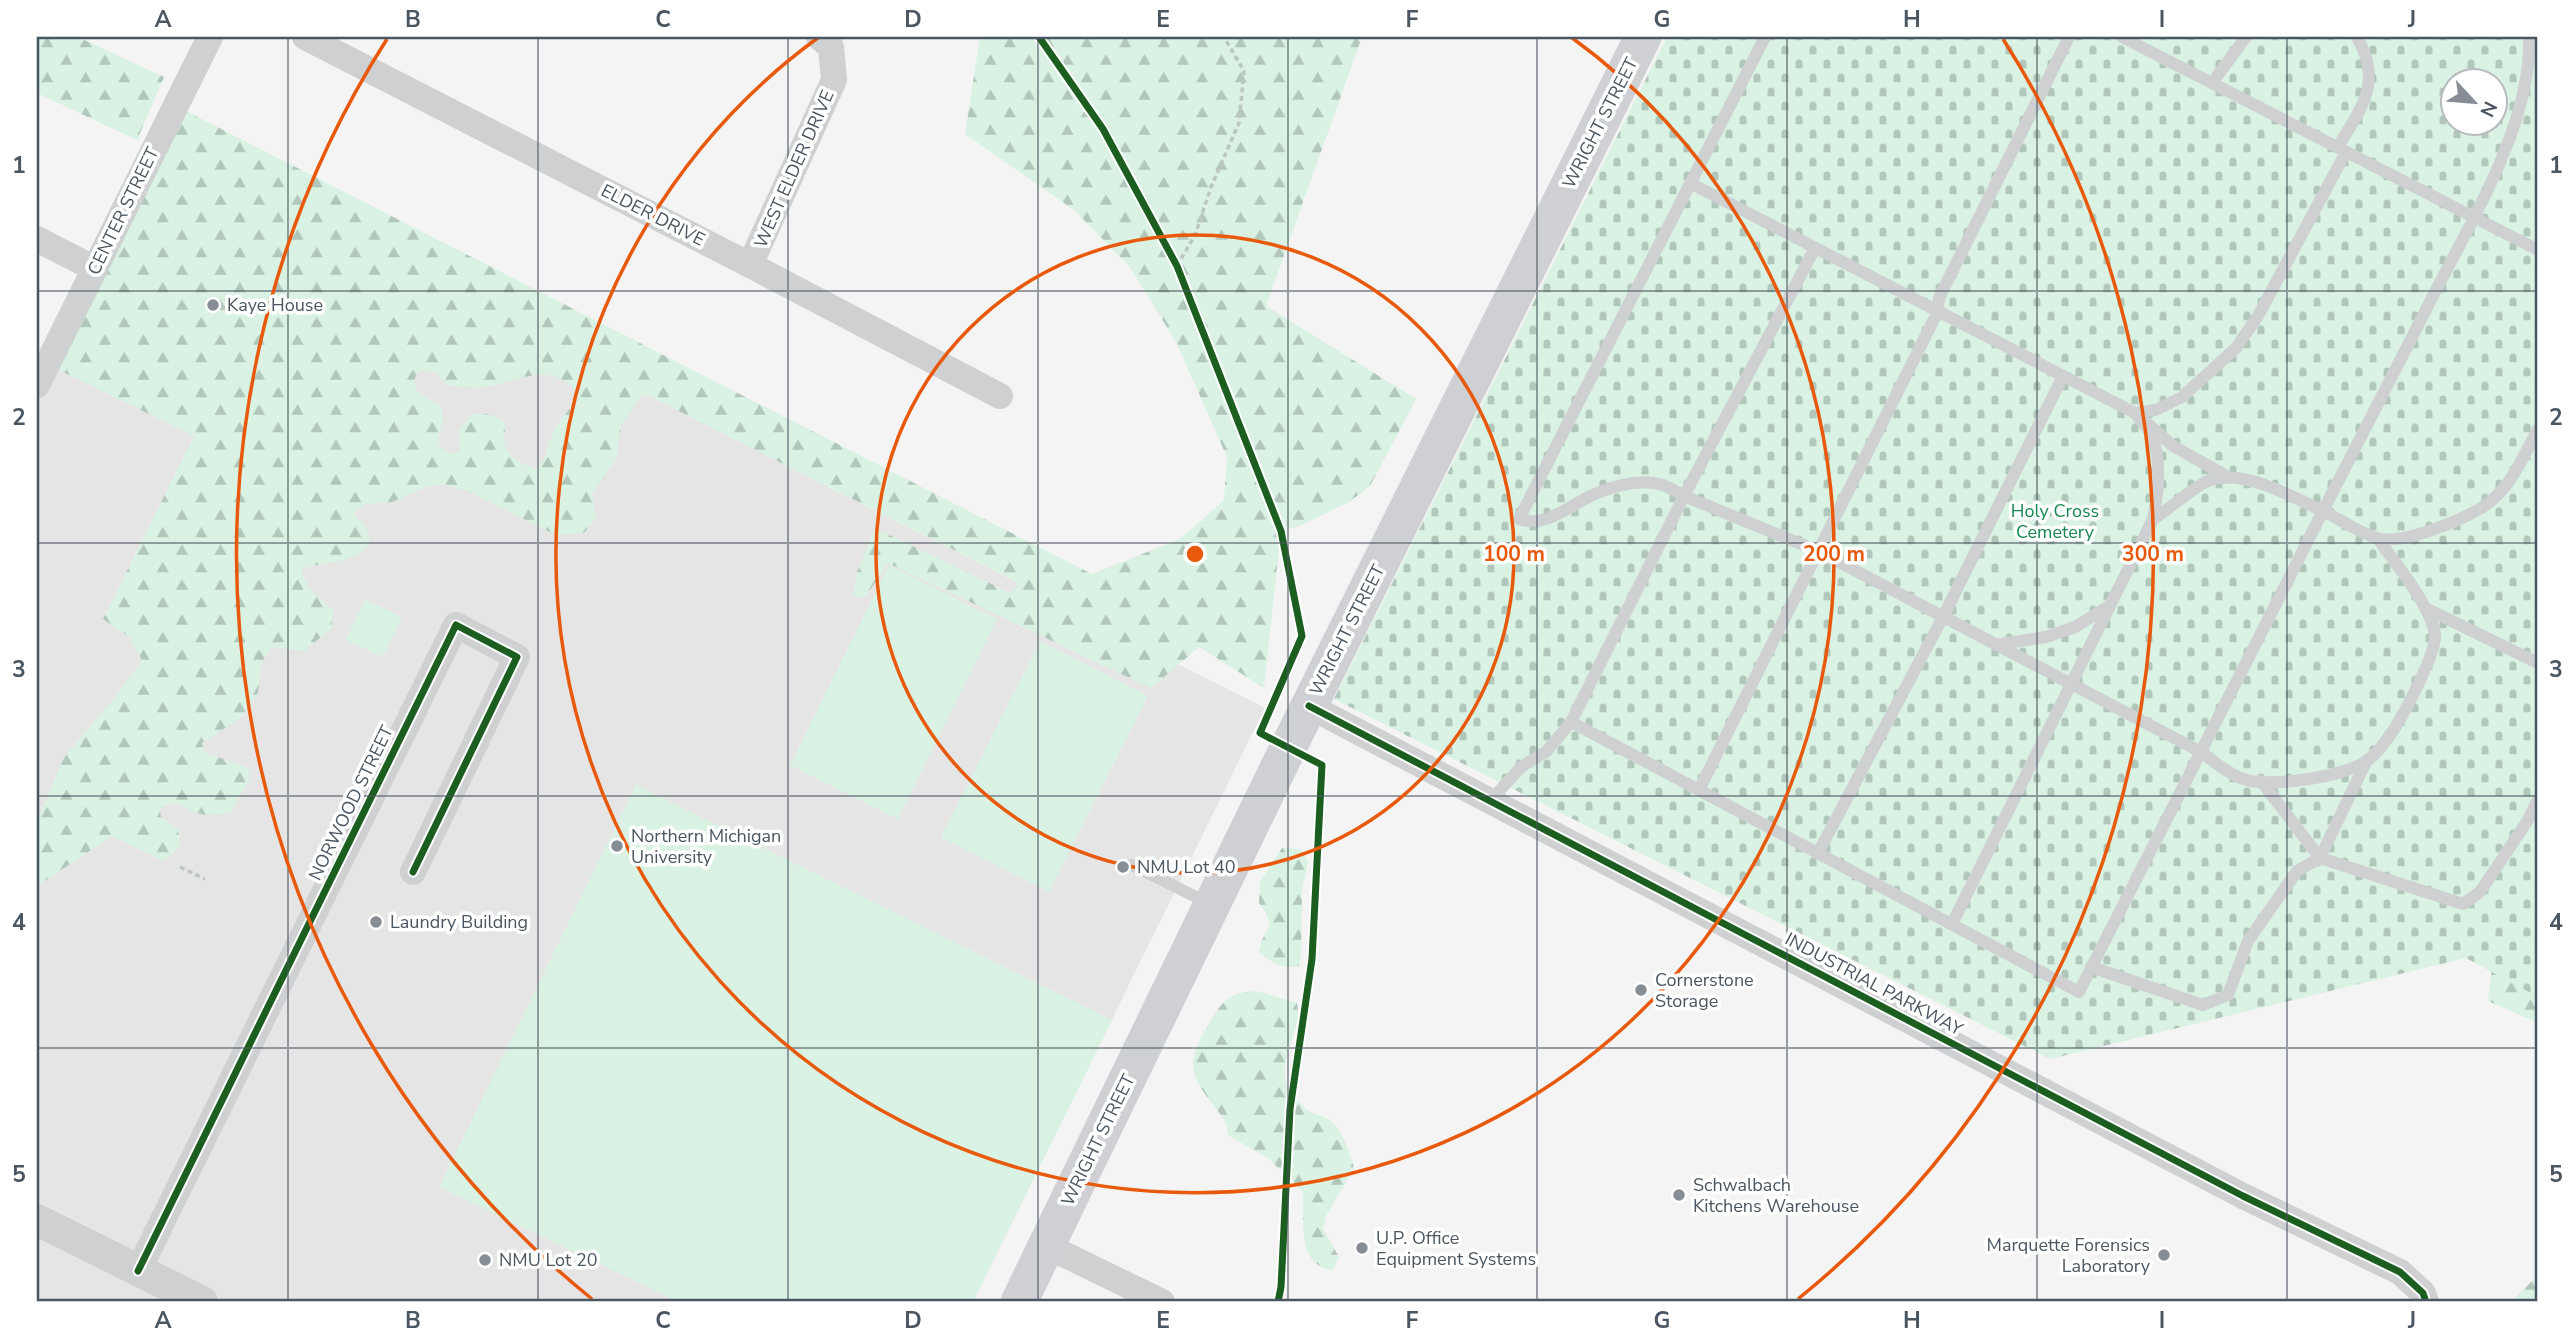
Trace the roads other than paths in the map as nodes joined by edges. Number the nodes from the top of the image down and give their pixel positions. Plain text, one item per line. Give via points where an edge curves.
1 (210, 37) edge
2 (305, 37) edge
3 (819, 37) edge
4 (1643, 37) edge
5 (1765, 37) edge
6 (2069, 37) edge
7 (2122, 37) edge
8 (2246, 37) edge
9 (2357, 37) edge
10 (2529, 37) edge
11 (2212, 83) junction
12 (2342, 149) junction
13 (1690, 183) junction
14 (2473, 216) junction
15 (37, 239) edge
16 (1815, 248) junction
17 (2538, 250) edge
18 (750, 265) junction
19 (95, 269) junction
20 (1938, 312) junction
21 (2063, 376) junction
22 (37, 385) edge
23 (1000, 396) dead end
24 (2134, 412) junction
25 (2538, 429) edge
26 (2230, 478) junction
27 (1684, 496) junction
28 (2323, 511) junction
29 (2153, 519) junction
30 (2377, 538) junction
31 (1818, 551) junction
32 (2110, 605) junction
33 (2424, 608) junction
34 (1943, 617) junction
35 (1995, 645) junction
36 (2538, 663) edge
37 (2070, 685) junction
38 (1309, 706) junction
39 (1571, 722) junction
40 (2201, 752) junction
41 (2366, 762) junction
42 (2261, 780) junction
43 (1699, 790) junction
44 (2538, 799) edge
45 (1490, 801) junction
46 (1818, 853) junction
47 (2320, 858) junction
48 (1132, 864) dead end
49 (413, 873) dead end
50 (1211, 905) junction
51 (1952, 924) junction
52 (2091, 967) junction
53 (37, 1220) edge
54 (1047, 1246) junction
55 (138, 1272) junction
56 (2424, 1297) edge
57 (202, 1302) edge
58 (1019, 1302) edge
59 (1162, 1302) edge

1 - 19 street, CENTER STREET
2 - 18 street, ELDER DRIVE
3 - 18 street, WEST ELDER DRIVE via 831,47 834,80
4 - 38 main road, WRIGHT STREET
5 - 13 lane
6 - 20 lane via 1939,298
7 - 11 lane
8 - 11 lane
9 - 12 lane via 2370,74 2366,95
10 - 14 lane via 2530,61 2514,128
11 - 12 lane
12 - 14 lane
12 - 24 lane via 2258,316 2236,348 2182,397 2156,410
13 - 16 lane
13 - 27 lane via 1519,519 1530,523 1559,514 1595,494 1631,482 1660,484
14 - 17 lane
14 - 28 lane
15 - 19 street
16 - 20 lane
16 - 27 lane
18 - 23 street, ELDER DRIVE
19 - 22 street, CENTER STREET
20 - 21 lane
20 - 31 lane
21 - 24 lane
21 - 34 lane
24 - 26 lane via 2172,446
24 - 29 lane via 2152,437 2158,467
25 - 30 lane via 2514,474 2491,501 2452,522 2404,539
26 - 28 lane via 2261,483
26 - 29 lane via 2209,481
27 - 31 lane
27 - 39 lane
28 - 30 lane
28 - 40 lane
29 - 32 lane
30 - 33 lane
31 - 34 lane
31 - 43 lane
32 - 35 lane via 2075,627
32 - 37 lane
33 - 36 lane
33 - 41 lane via 2435,635 2421,680 2394,731
34 - 35 lane
34 - 46 lane
35 - 37 lane
37 - 40 lane
37 - 51 lane
38 - 45 street, INDUSTRIAL PARKWAY
38 - 50 main road, WRIGHT STREET
39 - 43 lane
39 - 45 lane via 1547,751 1521,767
40 - 42 lane via 2242,779
40 - 52 lane
41 - 42 lane via 2332,776
41 - 47 lane
42 - 47 lane
43 - 46 lane
44 - 47 lane via 2480,892 2463,904
45 - 56 street, INDUSTRIAL PARKWAY via 2231,1189 2400,1272
46 - 51 lane
47 - 52 lane via 2297,871 2248,941 2228,995 2203,1006
48 - 50 lane
49 - 55 street, NORWOOD STREET via 517,657 456,625
50 - 54 main road, WRIGHT STREET
51 - 52 lane via 2079,992
53 - 55 street
54 - 58 main road, WRIGHT STREET
54 - 59 street
55 - 57 street

